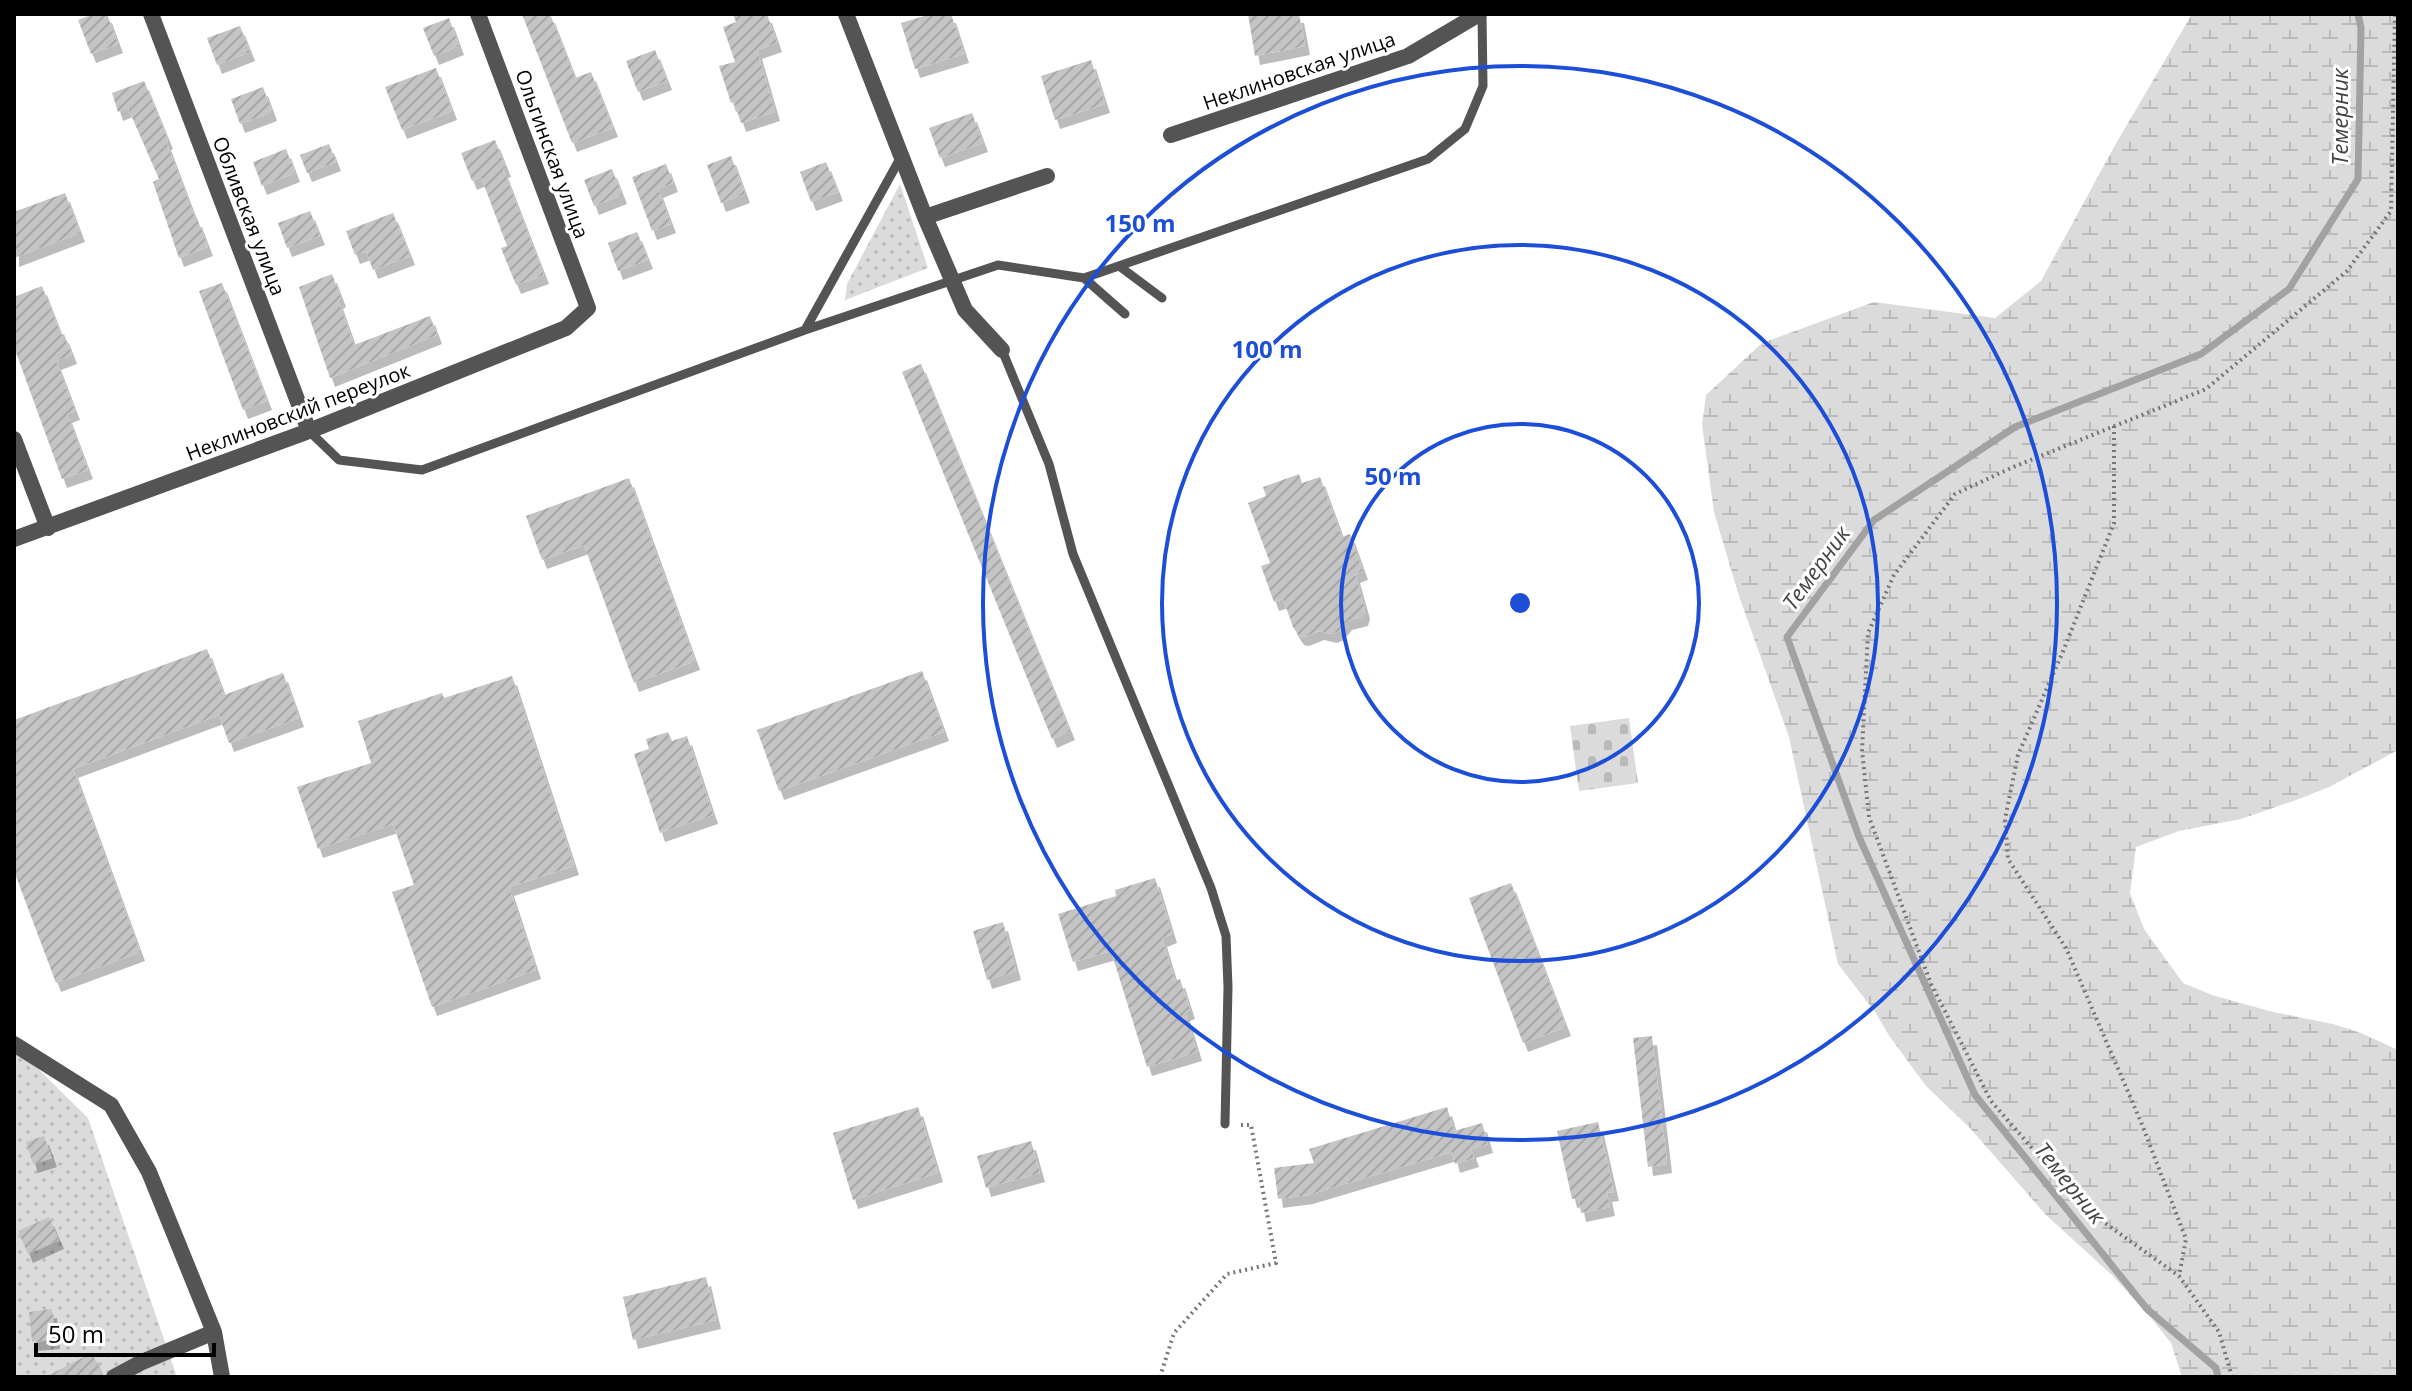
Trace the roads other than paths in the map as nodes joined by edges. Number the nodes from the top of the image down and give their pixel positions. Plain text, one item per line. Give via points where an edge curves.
1 (151, 14) edge
2 (478, 14) edge
3 (846, 14) edge
4 (1480, 14) edge
5 (1171, 135) dead end
6 (902, 155) junction
7 (1047, 176) dead end
8 (925, 217) junction
9 (1119, 266) junction
10 (1084, 278) junction
11 (953, 281) junction
12 (1162, 298) dead end
13 (588, 308) joint
14 (1125, 314) dead end
15 (805, 330) junction
16 (1002, 350) joint
17 (309, 431) junction
18 (14, 439) edge
19 (48, 528) junction
20 (14, 539) edge
21 (14, 1044) edge
22 (1225, 1124) road end
23 (214, 1332) junction
24 (114, 1377) edge
25 (222, 1377) edge

1 - 17 street, Обливская улица
2 - 13 street, Ольгинская улица
3 - 6 street
4 - 5 street, Неклиновская улица via 1408,56
4 - 9 lane via 1483,86 1465,129 1428,159
6 - 8 street
6 - 15 lane
7 - 8 street
8 - 11 street
9 - 10 lane
9 - 12 lane
10 - 11 lane via 998,265
10 - 14 lane
11 - 15 lane
11 - 16 street via 965,310
13 - 17 street, Неклиновский переулок via 566,328
15 - 17 lane via 422,470 339,460
16 - 22 lane via 1049,464 1073,554 1226,936
17 - 19 street, Неклиновский переулок
18 - 19 street
19 - 20 street, Неклиновский переулок
21 - 23 street via 111,1105 149,1172
23 - 24 street
23 - 25 street

